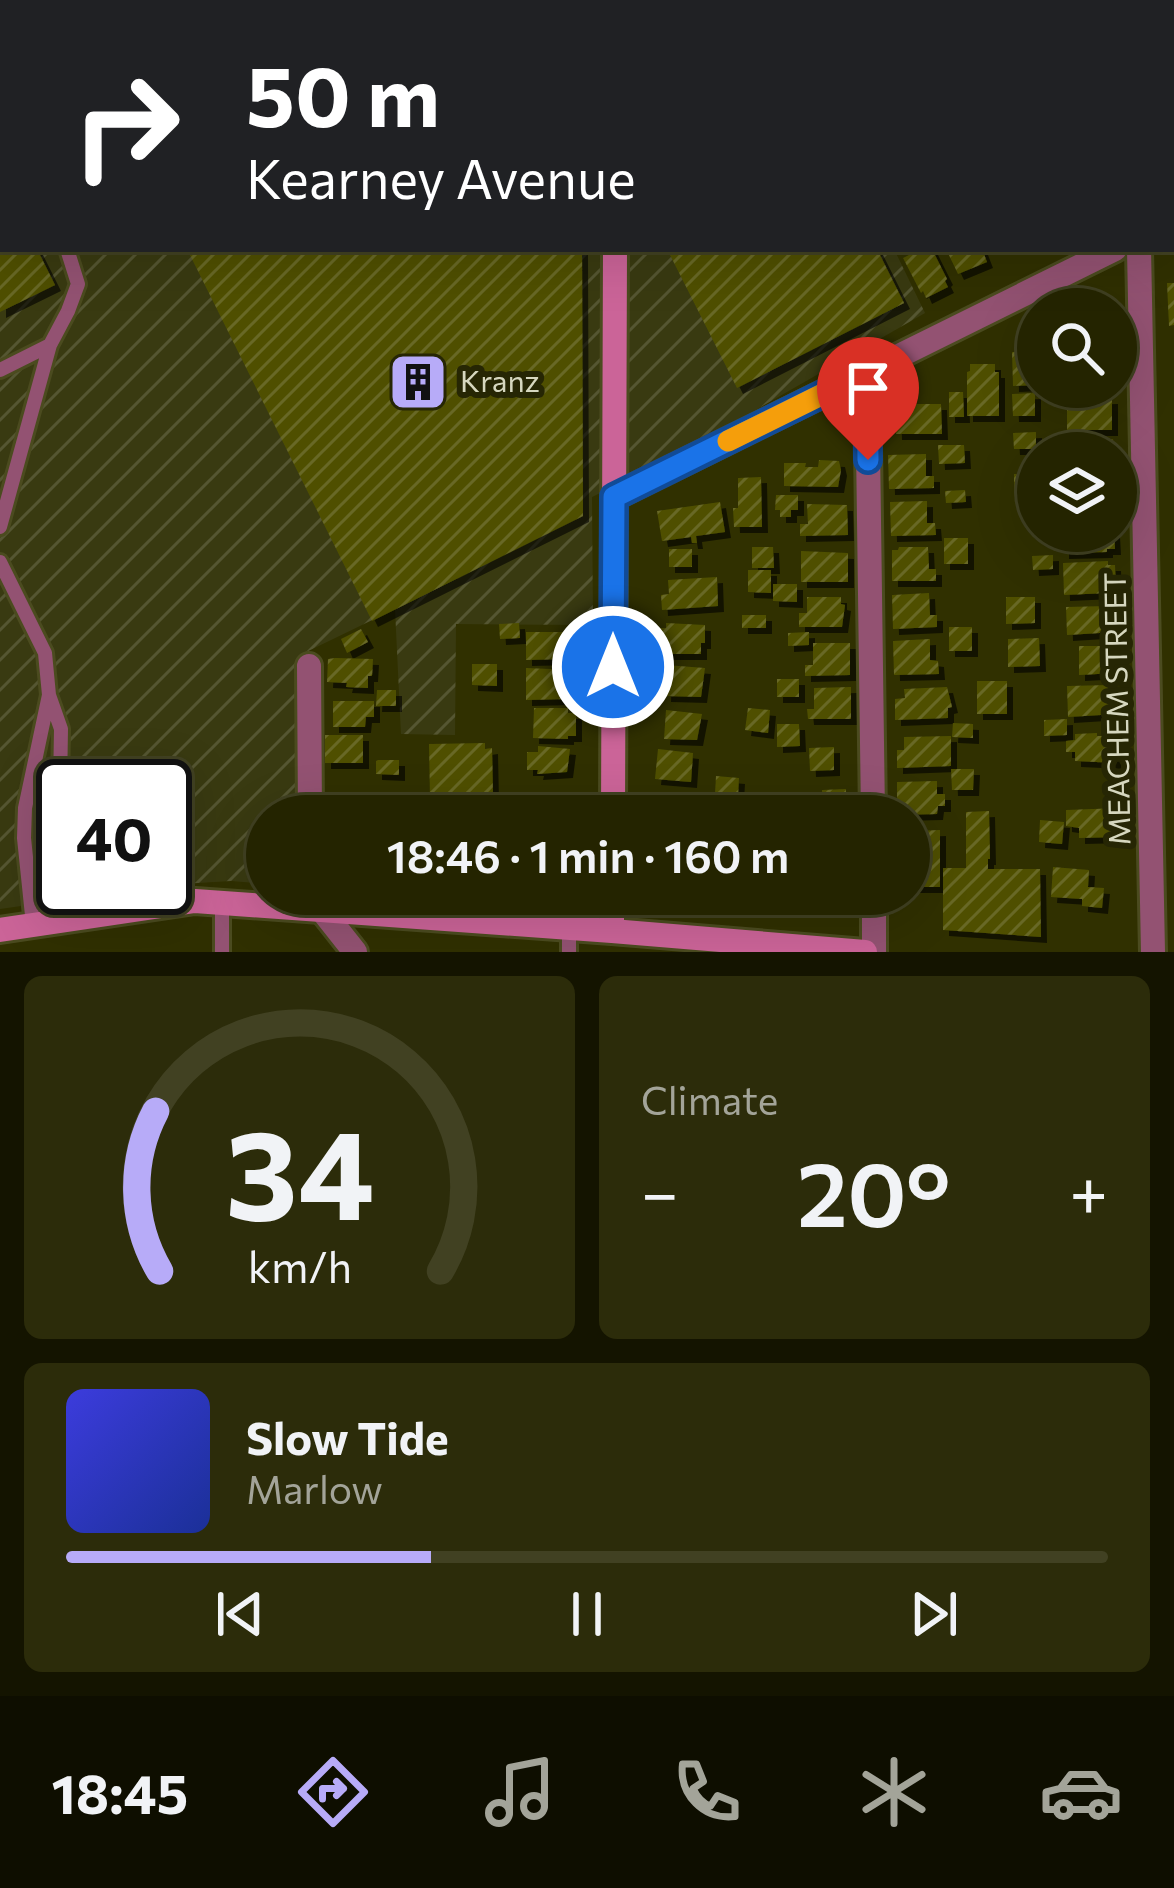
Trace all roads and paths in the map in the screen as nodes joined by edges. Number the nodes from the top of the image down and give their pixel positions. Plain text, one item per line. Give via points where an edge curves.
1 (68, 252) edge
2 (615, 252) edge
3 (1109, 252) edge
4 (1139, 252) edge
5 (50, 345) junction
6 (0, 370) edge
7 (867, 372) junction
8 (614, 497) junction
9 (0, 526) edge
10 (0, 562) edge
11 (309, 666) dead end
12 (50, 695) junction
13 (61, 759) edge
14 (310, 795) edge
15 (613, 795) edge
16 (872, 795) edge
17 (1162, 846) edge
18 (246, 902) edge
19 (222, 903) junction
20 (67, 915) edge
21 (328, 915) edge
22 (467, 915) edge
23 (495, 915) edge
24 (874, 915) edge
25 (68, 920) junction
26 (495, 922) junction
27 (33, 925) junction
28 (0, 930) edge
29 (622, 938) edge
30 (569, 940) edge
31 (222, 952) edge
32 (355, 952) edge
33 (865, 952) edge
34 (874, 952) edge
35 (1153, 952) edge

1 - 5 lane via 78,284
2 - 8 street
3 - 7 street
4 - 17 street, MEACHEM STREET
5 - 6 lane
5 - 9 lane
7 - 8 street
7 - 16 street
8 - 15 street
10 - 12 lane via 45,653
11 - 14 street
12 - 13 lane
12 - 27 lane via 25,808
17 - 35 street, MEACHEM STREET
18 - 19 street
19 - 25 street
19 - 31 lane
20 - 25 lane
21 - 32 street
22 - 26 street
23 - 26 lane
24 - 34 street
25 - 27 street
26 - 30 street
27 - 28 street
29 - 30 street
29 - 33 street

